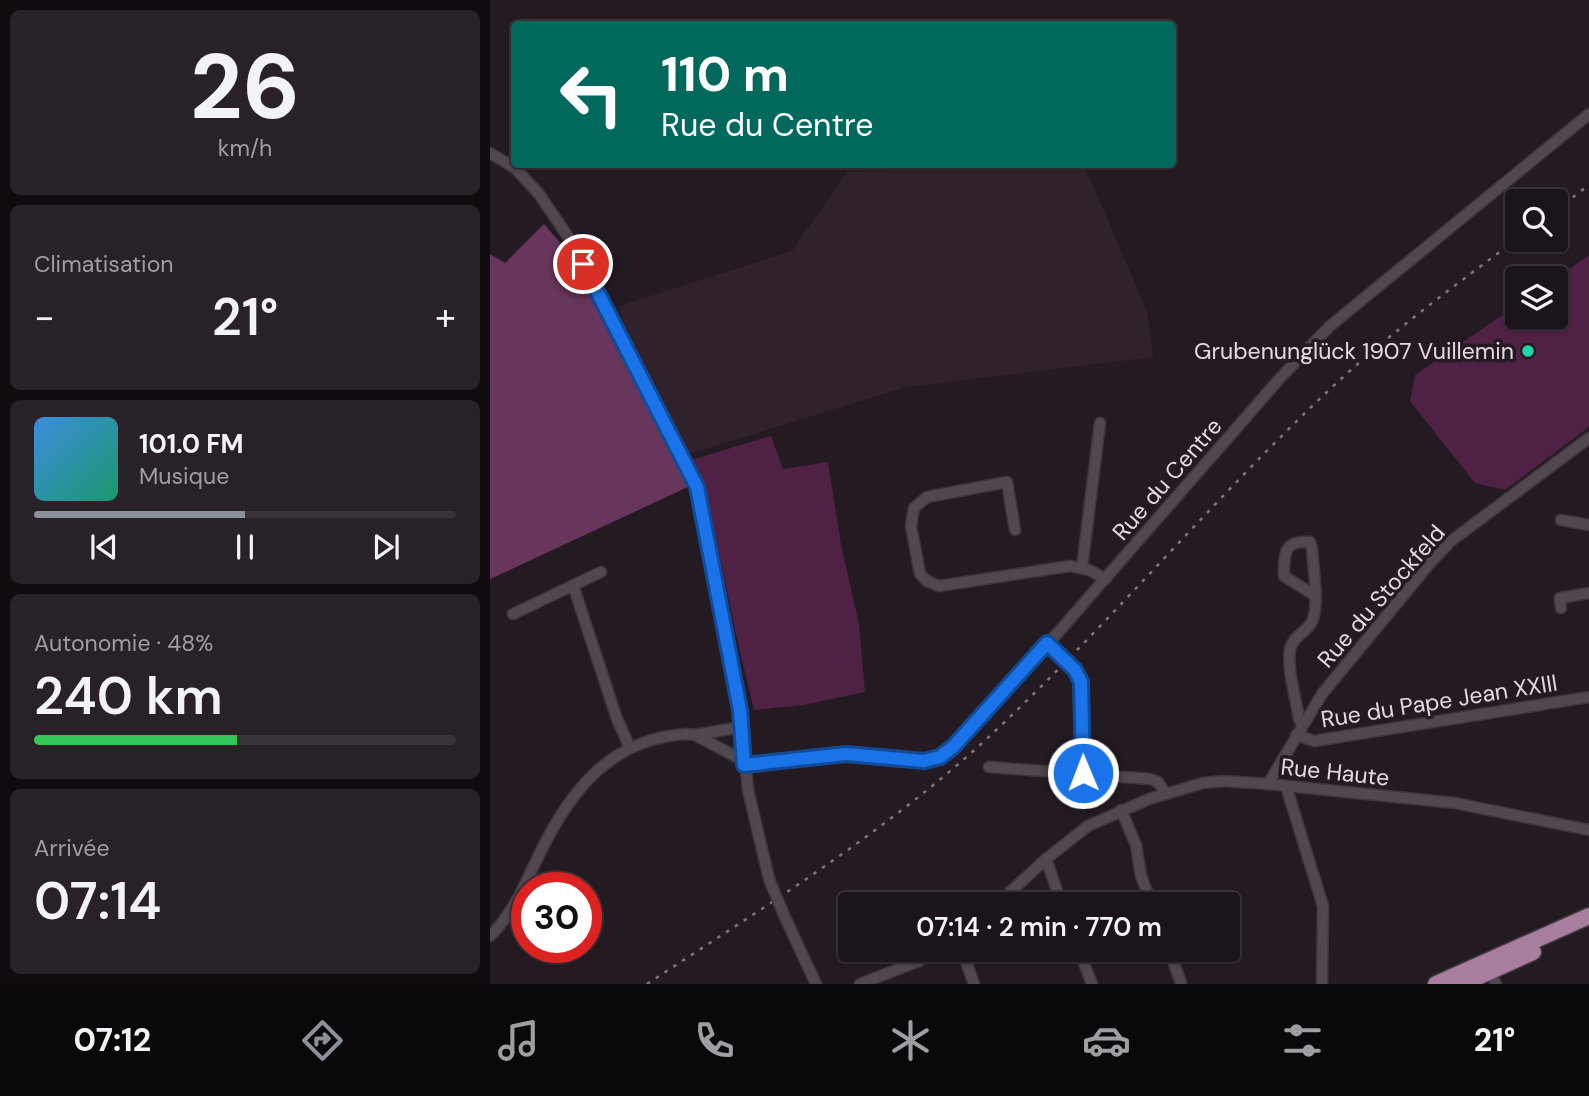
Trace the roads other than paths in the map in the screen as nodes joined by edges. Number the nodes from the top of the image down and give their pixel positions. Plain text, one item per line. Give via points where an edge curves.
1 (1589, 114) edge
2 (490, 153) edge
3 (511, 166) edge
4 (513, 168) edge
5 (1100, 423) dead end
6 (1589, 438) edge
7 (1561, 520) dead end
8 (1589, 525) edge
9 (1015, 530) dead end
10 (1082, 568) junction
11 (601, 572) dead end
12 (1106, 579) junction
13 (573, 585) junction
14 (1589, 593) edge
15 (1314, 594) junction
16 (1561, 608) dead end
17 (513, 614) dead end
18 (1047, 643) junction
19 (1589, 697) edge
20 (1302, 724) junction
21 (741, 727) junction
22 (695, 735) junction
23 (1296, 735) junction
24 (630, 748) junction
25 (744, 763) junction
26 (989, 767) dead end
27 (1083, 773) junction
28 (1268, 784) junction
29 (1286, 786) junction
30 (1166, 794) junction
31 (1121, 810) junction
32 (1589, 830) edge
33 (1046, 859) junction
34 (1010, 892) edge
35 (1057, 892) edge
36 (1147, 892) edge
37 (1589, 916) edge
38 (1578, 927) edge
39 (490, 936) edge
40 (916, 962) edge
41 (966, 962) edge
42 (1084, 962) edge
43 (1173, 962) edge
44 (1490, 972) edge
45 (1181, 983) edge
46 (816, 984) edge
47 (860, 984) edge
48 (974, 984) edge
49 (1092, 984) edge
50 (1322, 984) edge
51 (1436, 984) edge
52 (1462, 984) edge

1 - 12 street, Rue du Centre via 1330,326
2 - 3 street
4 - 21 street via 539,194 573,244 697,487
5 - 10 street
6 - 20 street, Rue du Stockfeld via 1451,541
7 - 8 street
9 - 10 street via 1007,482 927,497 917,504 911,520 920,574 933,585 946,586 1060,567
10 - 12 street
11 - 13 street
12 - 18 street, Rue du Centre
13 - 17 street
13 - 24 street
14 - 16 street via 1560,598
15 - 15 street via 1310,542 1291,545 1284,557 1284,576
15 - 20 street via 1312,622 1290,651
18 - 25 street, Rue du Centre via 940,757 917,761 836,754
18 - 27 street, bridge via 1075,670 1082,688
19 - 23 street, Rue du Pape Jean XXIII via 1314,741
20 - 23 street, Rue du Stockfeld
21 - 22 street
21 - 25 street
22 - 24 street
22 - 25 street
23 - 28 street, Rue du Stockfeld
24 - 39 street via 575,792 510,913
25 - 46 street, bridge via 769,878
26 - 27 street
27 - 30 street via 1150,779
28 - 29 street, Rue Haute
28 - 30 street, Rue Haute via 1224,781
29 - 32 street, Rue Haute via 1455,803
29 - 50 street via 1323,906
30 - 31 street, Rue Haute
31 - 33 street, Rue Haute via 1088,826
31 - 36 street via 1136,845
33 - 34 street, Rue Haute
33 - 35 street
37 - 38 main road
38 - 44 main road
40 - 47 street
41 - 48 street
42 - 49 street
43 - 45 street
44 - 51 main road
44 - 52 main road

